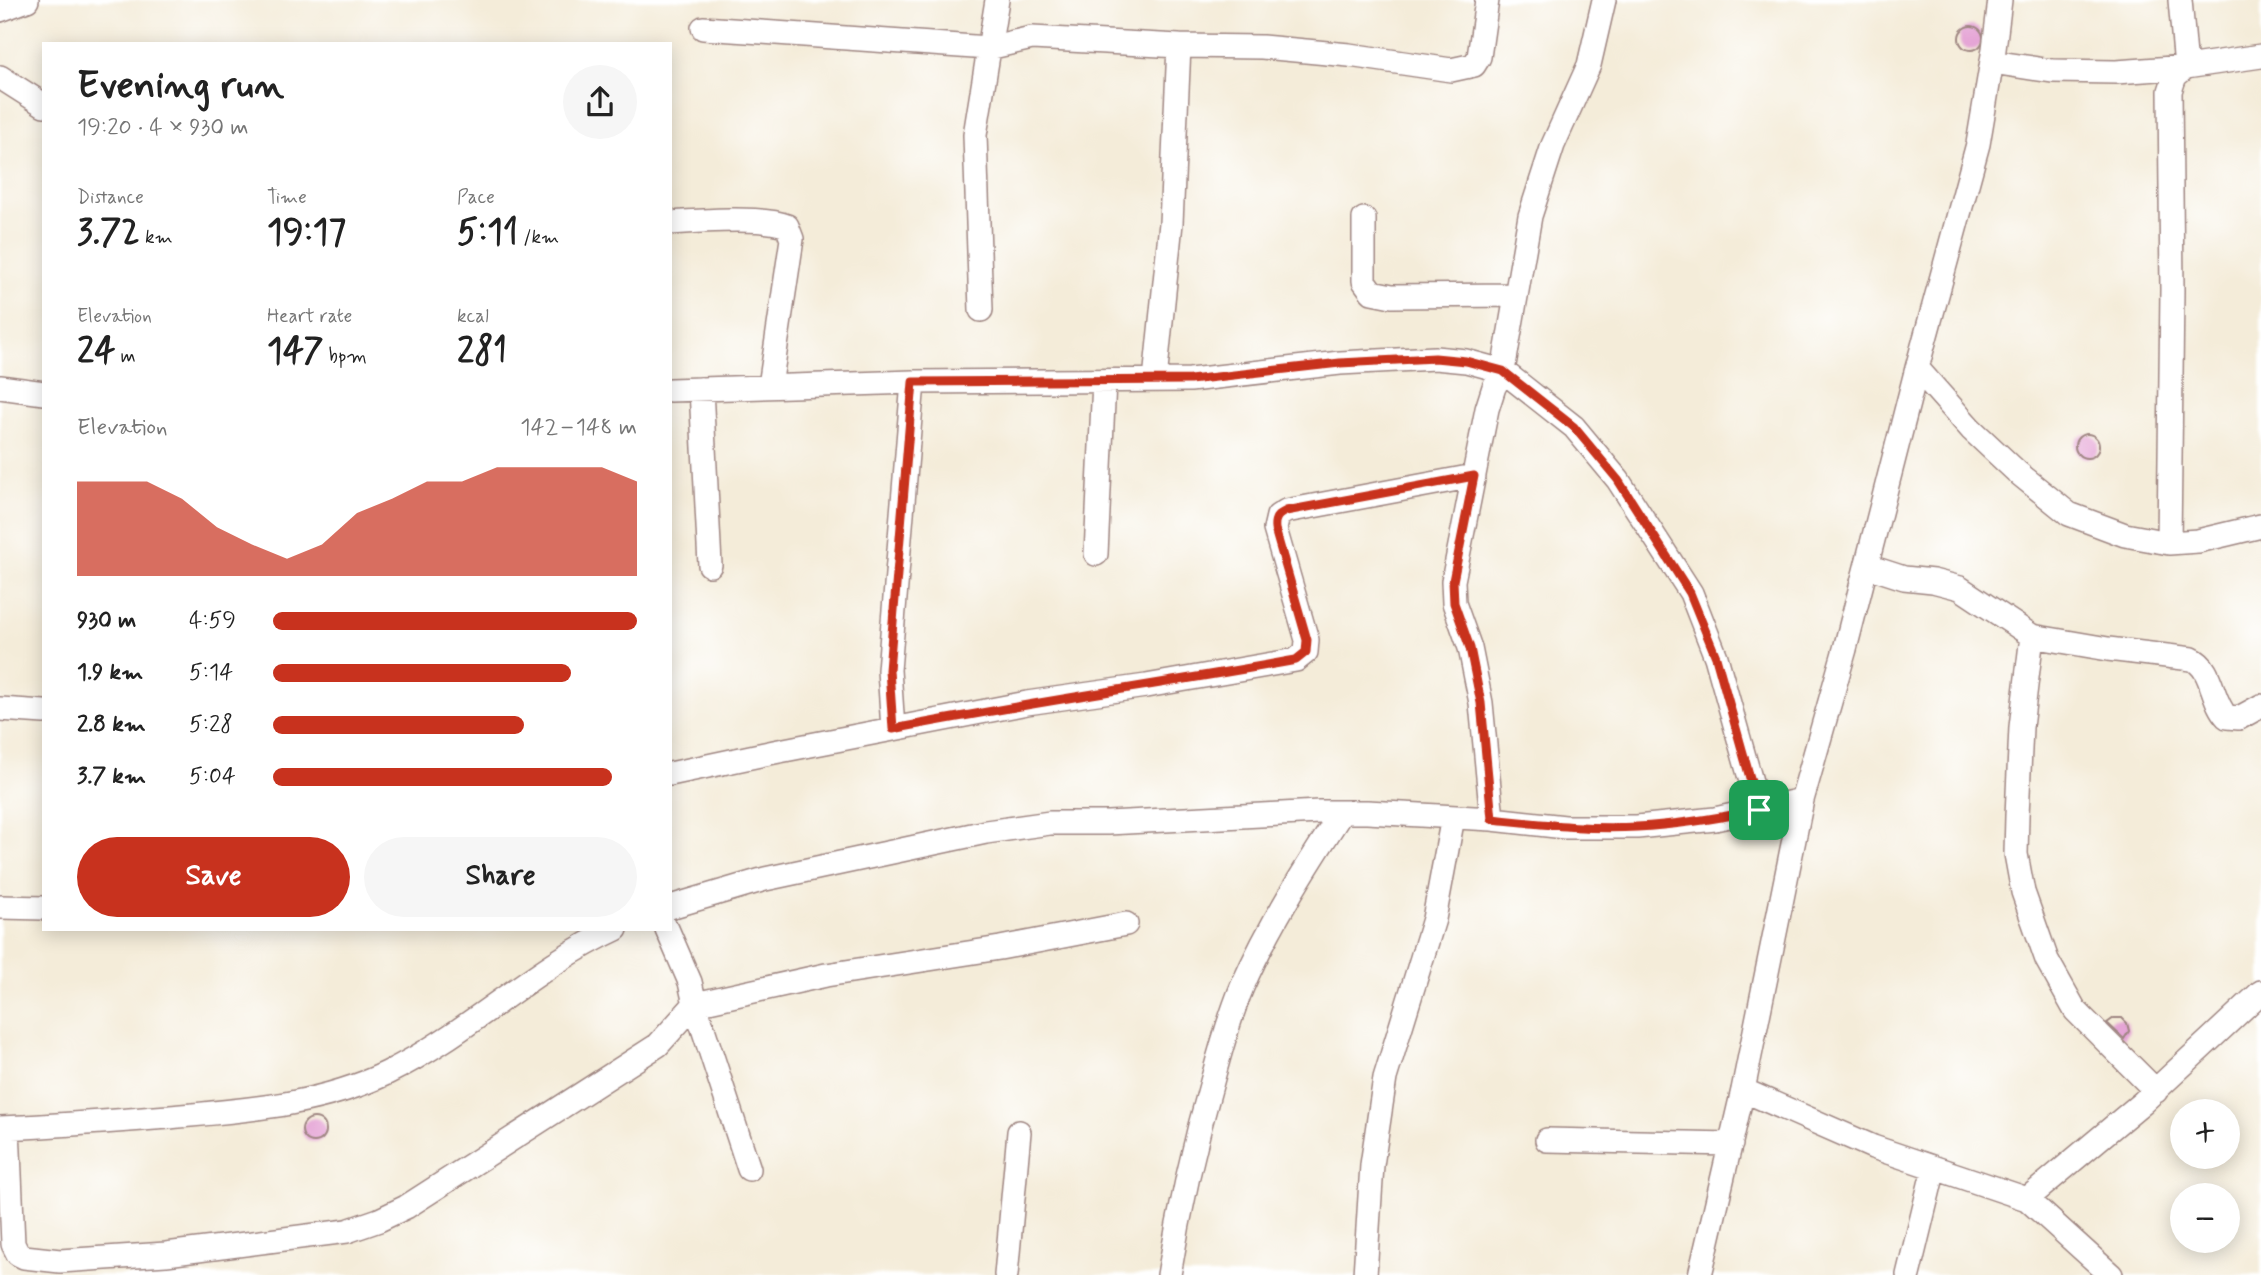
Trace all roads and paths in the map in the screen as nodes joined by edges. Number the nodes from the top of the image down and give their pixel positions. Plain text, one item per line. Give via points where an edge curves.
1 (27, 0) edge
2 (997, 0) edge
3 (1487, 0) edge
4 (1604, 0) edge
5 (2000, 0) edge
6 (2180, 0) edge
7 (0, 10) edge
8 (703, 28) dead end
9 (1178, 46) junction
10 (988, 48) junction
11 (2261, 56) edge
12 (1992, 62) junction
13 (2186, 67) junction
14 (0, 77) edge
15 (42, 104) edge
16 (1364, 219) dead end
17 (672, 223) edge
18 (1516, 295) junction
19 (981, 310) dead end
20 (1917, 368) junction
21 (1503, 371) junction
22 (1155, 380) junction
23 (1104, 381) junction
24 (913, 382) junction
25 (770, 386) junction
26 (0, 387) edge
27 (701, 388) junction
28 (672, 390) edge
29 (42, 393) edge
30 (1474, 476) junction
31 (2261, 526) edge
32 (2169, 542) junction
33 (1096, 554) dead end
34 (710, 565) dead end
35 (1867, 566) junction
36 (2032, 636) junction
37 (2261, 706) edge
38 (0, 709) edge
39 (42, 712) edge
40 (893, 729) junction
41 (672, 774) edge
42 (1802, 800) junction
43 (1759, 810) junction
44 (1342, 812) junction
45 (1453, 817) junction
46 (1492, 819) junction
47 (672, 906) edge
48 (0, 907) edge
49 (42, 908) edge
50 (1126, 924) dead end
51 (612, 931) edge
52 (668, 931) edge
53 (695, 1004) junction
54 (2256, 1006) edge
55 (1743, 1090) junction
56 (2155, 1091) junction
57 (4, 1128) edge
58 (1019, 1132) dead end
59 (1547, 1140) dead end
60 (1731, 1144) junction
61 (1934, 1168) junction
62 (749, 1169) dead end
63 (2028, 1199) junction
64 (61, 1268) edge
65 (1006, 1275) edge
66 (1169, 1275) edge
67 (1365, 1275) edge
68 (1700, 1275) edge
69 (1909, 1275) edge
70 (2111, 1275) edge

1 - 7 street
2 - 10 street
3 - 9 street via 1479,57 1474,65 1461,69 1262,47
4 - 18 street via 1589,65 1552,145 1530,216
5 - 12 street
6 - 13 street
8 - 10 street
9 - 10 street via 1032,38
9 - 22 street via 1171,223
10 - 19 street via 975,135
11 - 13 street
12 - 13 street via 2052,71
12 - 20 street via 1978,144
13 - 32 street via 2175,76 2170,91
14 - 15 street
16 - 18 street via 1364,281 1372,292 1392,296
17 - 25 street via 746,221 787,226 792,239
18 - 21 street
20 - 32 street via 1971,429 2069,514 2125,536
20 - 35 street
21 - 22 street via 1435,358
21 - 30 street via 1487,409
21 - 43 street via 1574,427 1618,480 1684,583 1716,657
22 - 23 street
23 - 24 street
23 - 33 street
24 - 25 street
24 - 40 street via 889,670
25 - 27 street
26 - 29 street
27 - 28 street
27 - 34 street
30 - 40 street via 1286,511 1275,519 1307,640 1306,652 1296,660
30 - 46 street via 1453,581 1454,603 1470,648 1481,703
31 - 32 street via 2198,541
35 - 36 street via 1903,578 1960,587
35 - 42 street
36 - 37 street via 2192,659 2202,665 2227,717 2239,718
36 - 56 street via 2017,816 2016,854 2023,892 2048,960 2075,1010
38 - 39 street
40 - 41 street
42 - 43 street
42 - 55 street
43 - 46 street via 1637,827 1565,827
44 - 45 street
44 - 47 street via 1050,823 765,879
44 - 66 street via 1299,879 1241,989 1192,1152
45 - 46 street
45 - 67 street via 1434,919 1385,1078 1372,1165
48 - 49 street
50 - 53 street via 826,975
51 - 57 street via 552,963 440,1044 386,1073 324,1097 257,1110
52 - 53 street
53 - 62 street
53 - 64 street via 658,1045 379,1220 310,1237
54 - 56 street
55 - 60 street
55 - 61 street via 1873,1147
56 - 63 street
57 - 64 street via 13,1244 24,1257
58 - 65 street
59 - 60 street
60 - 68 street
61 - 63 street
61 - 69 street
63 - 70 street

